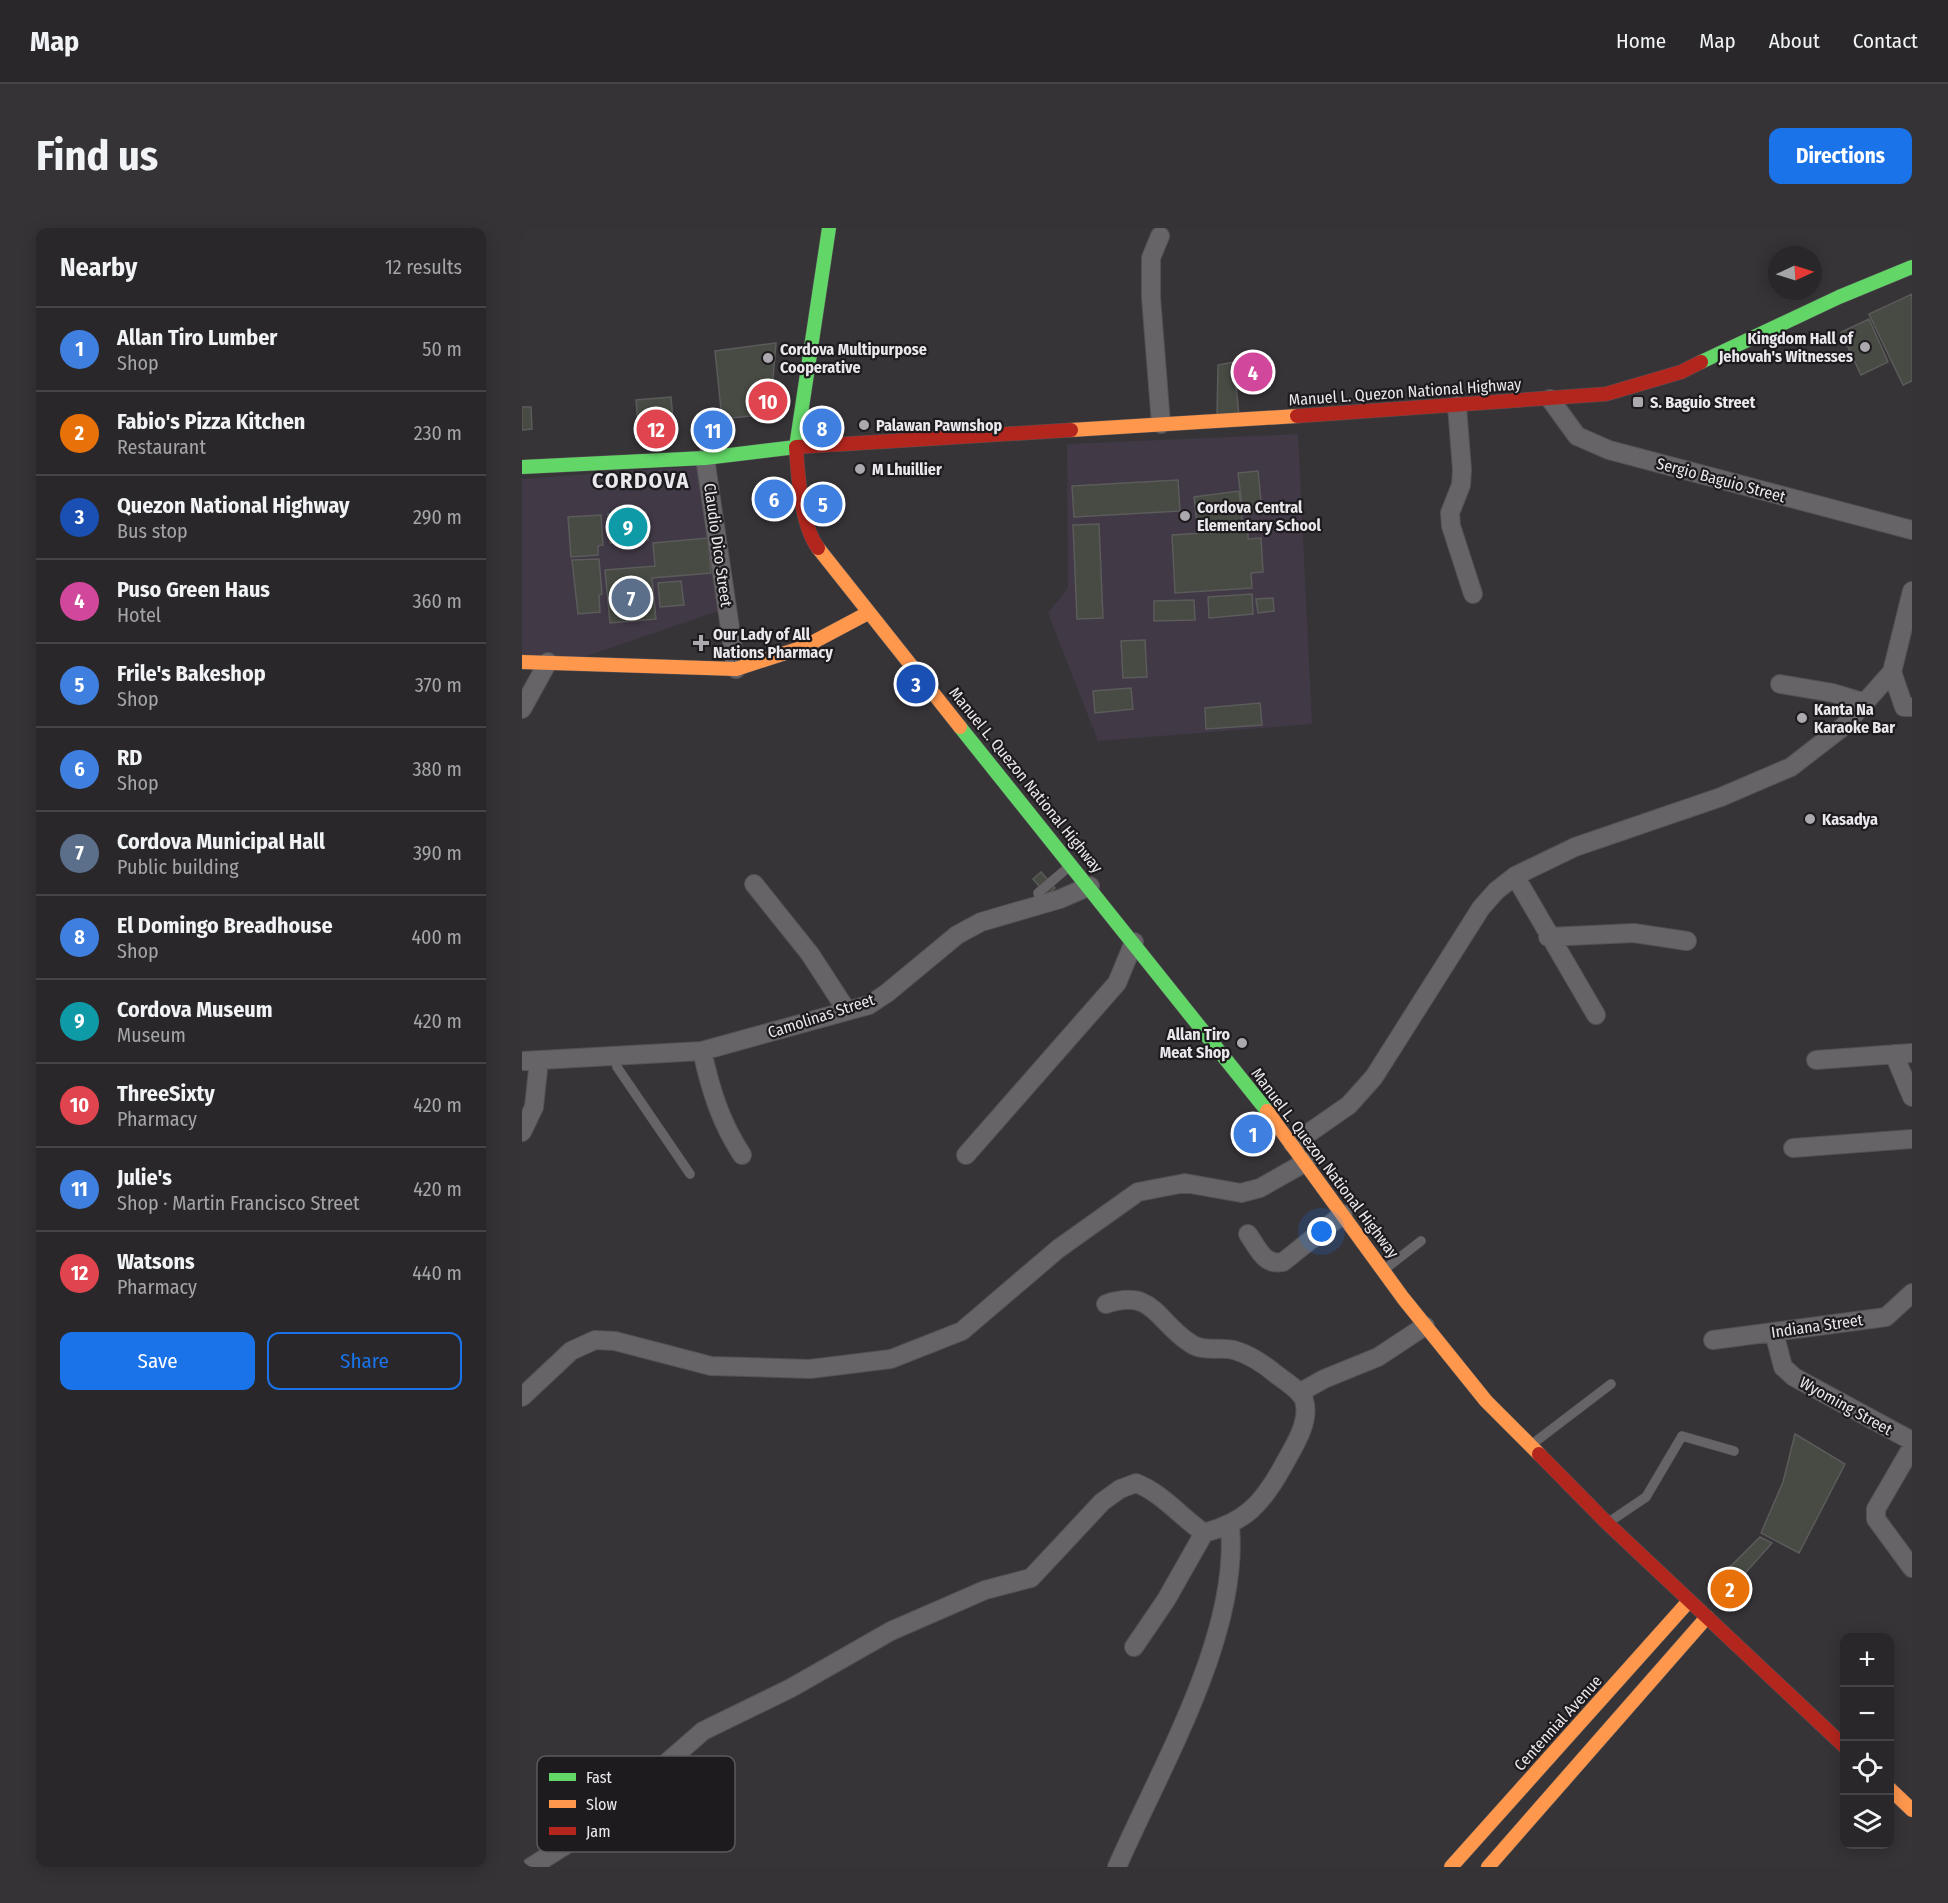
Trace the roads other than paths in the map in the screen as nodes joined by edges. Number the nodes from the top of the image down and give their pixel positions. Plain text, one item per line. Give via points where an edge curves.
1 (829, 228) edge
2 (1160, 236) dead end
3 (1912, 267) edge
4 (1550, 399) junction
5 (1457, 406) junction
6 (1161, 424) junction
7 (796, 447) junction
8 (705, 458) junction
9 (522, 467) edge
10 (1912, 530) edge
11 (1912, 591) edge
12 (1473, 594) dead end
13 (868, 613) junction
14 (522, 662) edge
15 (548, 662) junction
16 (736, 669) junction
17 (1892, 672) junction
18 (1780, 684) dead end
19 (1866, 703) junction
20 (1912, 707) edge
21 (522, 709) edge
22 (1072, 864) junction
23 (1515, 876) junction
24 (754, 884) dead end
25 (1090, 886) junction
26 (1042, 904) junction
27 (1548, 937) junction
28 (1687, 941) dead end
29 (1134, 942) junction
30 (847, 1011) junction
31 (1596, 1015) dead end
32 (702, 1051) junction
33 (614, 1054) junction
34 (1903, 1054) edge
35 (531, 1060) edge
36 (1816, 1060) dead end
37 (1912, 1097) edge
38 (522, 1132) edge
39 (1912, 1139) edge
40 (1293, 1144) junction
41 (1793, 1148) dead end
42 (742, 1155) dead end
43 (966, 1155) dead end
44 (1306, 1162) junction
45 (690, 1174) dead end
46 (1343, 1214) junction
47 (1248, 1234) dead end
48 (1421, 1241) dead end
49 (1384, 1270) junction
50 (1912, 1293) edge
51 (1106, 1304) dead end
52 (1425, 1326) junction
53 (1774, 1332) junction
54 (1713, 1340) dead end
55 (1611, 1384) dead end
56 (1299, 1393) junction
57 (522, 1397) edge
58 (1912, 1442) edge
59 (1529, 1446) junction
60 (1912, 1447) edge
61 (1734, 1451) dead end
62 (1607, 1523) junction
63 (1230, 1526) junction
64 (1204, 1533) junction
65 (1912, 1569) edge
66 (1689, 1601) junction
67 (1707, 1617) junction
68 (1134, 1647) dead end
69 (1840, 1741) edge
70 (674, 1756) edge
71 (1894, 1793) edge
72 (1912, 1810) edge
73 (555, 1852) edge
74 (531, 1867) edge
75 (1117, 1867) edge
76 (1450, 1867) edge
77 (1488, 1867) edge

1 - 7 main road
2 - 6 street via 1151,258 1151,297
3 - 4 main road, Manuel L. Quezon National Highway via 1681,372 1606,394
4 - 5 main road, Manuel L. Quezon National Highway
4 - 10 street, Sergio Baguio Street via 1577,436 1609,450
5 - 6 main road, Manuel L. Quezon National Highway
5 - 12 street via 1462,470 1450,519
6 - 7 main road, Manuel L. Quezon National Highway
7 - 8 main road
7 - 13 main road, Manuel L. Quezon National Highway via 798,481 812,540
8 - 9 main road
8 - 16 street, Claudio Dico Street
11 - 17 street
13 - 16 main road via 819,642 763,664
13 - 22 main road, Manuel L. Quezon National Highway
14 - 15 main road
15 - 16 main road
15 - 21 street
17 - 19 street
17 - 20 street via 1904,707
18 - 19 street
19 - 23 street via 1844,726 1791,767 1721,797 1575,848
22 - 25 main road, Manuel L. Quezon National Highway
22 - 26 lane via 1038,892
23 - 27 street
23 - 40 street via 1481,908 1374,1077 1349,1105
24 - 30 street via 810,954
25 - 26 street, Camolinas Street
25 - 29 main road, Manuel L. Quezon National Highway
26 - 30 street, Camolinas Street via 981,922 957,935 887,993 869,1005
27 - 28 street via 1624,933
27 - 31 street
29 - 40 main road, Manuel L. Quezon National Highway
29 - 43 street via 1118,983
30 - 32 street, Camolinas Street
32 - 33 street, Camolinas Street
32 - 42 street via 725,1128
33 - 35 street, Camolinas Street
33 - 45 lane via 617,1067
34 - 36 street
34 - 37 street
35 - 38 street via 534,1107
39 - 41 street
40 - 44 main road, Manuel L. Quezon National Highway
44 - 46 main road, Manuel L. Quezon National Highway
44 - 57 street via 1260,1188 1241,1193 1185,1183 1138,1192 1058,1249 962,1331 891,1359 810,1369 711,1366 615,1341 595,1340 571,1351
46 - 47 street via 1283,1262 1274,1264 1266,1260
46 - 49 main road, Manuel L. Quezon National Highway
48 - 49 lane
49 - 52 main road, Manuel L. Quezon National Highway
50 - 53 street, Indiana Street via 1887,1317
51 - 56 street via 1138,1299 1190,1343 1203,1349 1231,1349 1246,1354
52 - 56 street via 1378,1357
52 - 59 main road, Manuel L. Quezon National Highway via 1486,1401
53 - 54 street, Indiana Street
53 - 58 street, Wyoming Street via 1783,1367 1794,1377
55 - 59 lane
56 - 63 street via 1304,1400 1304,1420 1297,1442 1268,1494
59 - 62 main road, Manuel L. Quezon National Highway
60 - 65 street via 1876,1509 1876,1519
61 - 62 lane via 1682,1436 1646,1497
62 - 66 main road, Manuel L. Quezon National Highway
63 - 64 street
63 - 75 street via 1232,1543 1219,1623 1198,1684
64 - 68 street
64 - 70 street via 1153,1489 1136,1483 1120,1489 1102,1502 1031,1578 985,1590 891,1631 791,1688 703,1731
66 - 67 main road, Manuel L. Quezon National Highway
66 - 76 main road, Centennial Avenue
67 - 69 main road, Manuel L. Quezon National Highway
67 - 77 main road
71 - 72 main road
73 - 74 street

